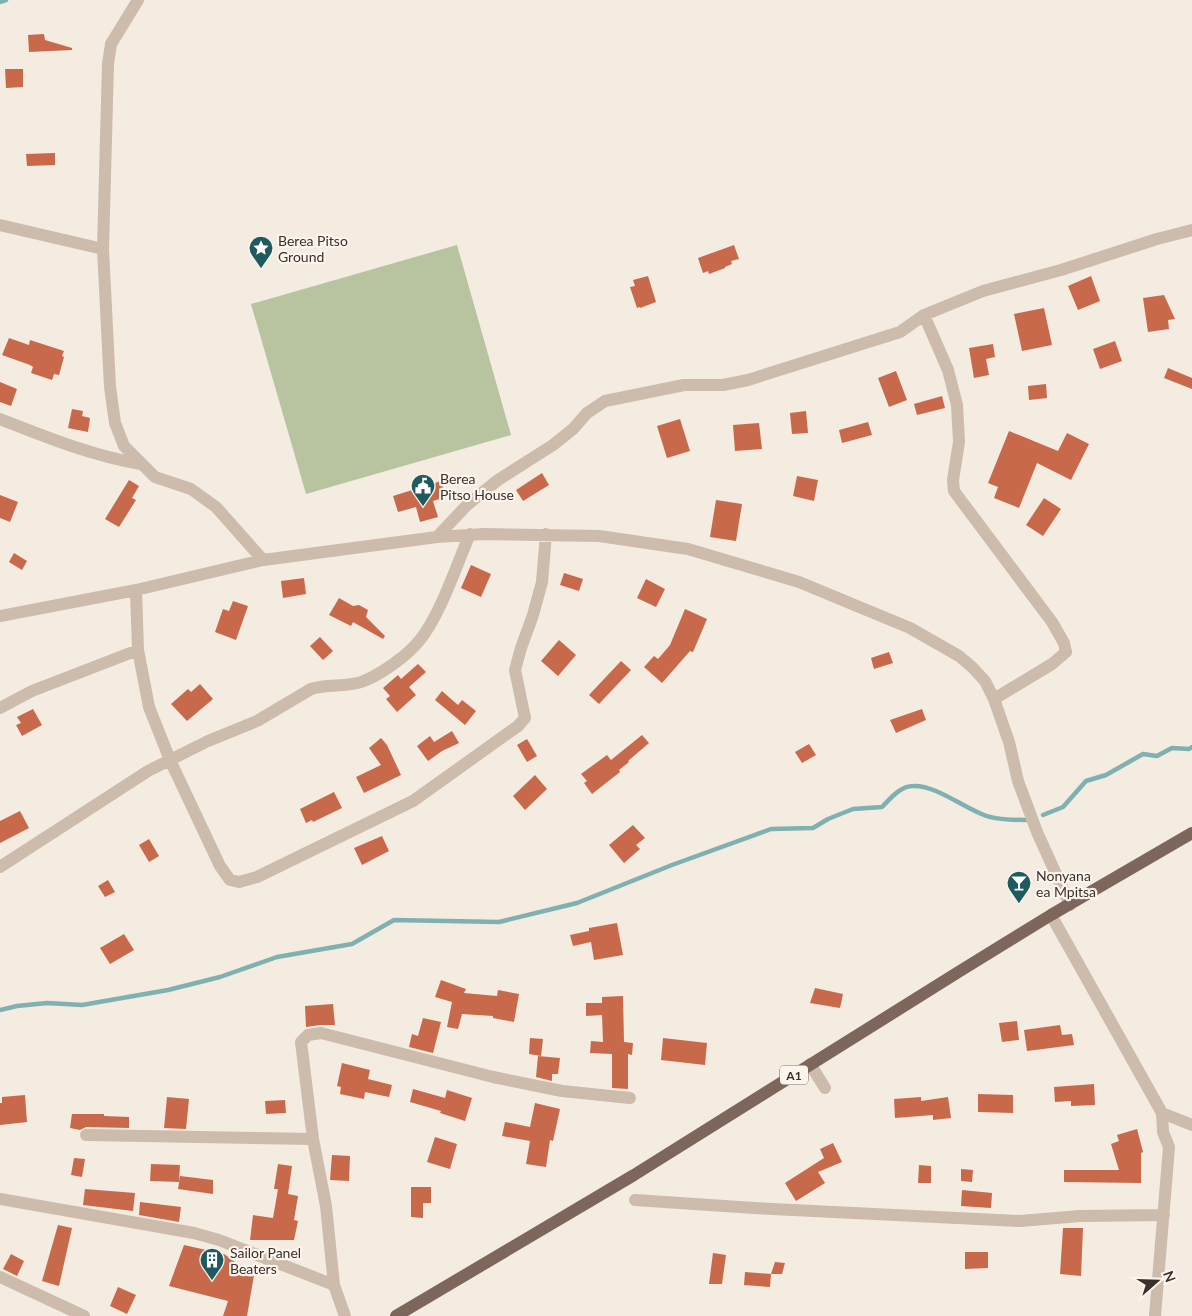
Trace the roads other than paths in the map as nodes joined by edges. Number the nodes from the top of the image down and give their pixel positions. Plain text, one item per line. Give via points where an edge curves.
1 (138, 0) edge
2 (0, 225) edge
3 (1192, 230) edge
4 (103, 249) junction
5 (924, 315) junction
6 (0, 418) edge
7 (141, 464) junction
8 (470, 534) junction
9 (546, 534) junction
10 (437, 536) junction
11 (263, 560) junction
12 (136, 590) junction
13 (0, 616) edge
14 (138, 650) junction
15 (994, 699) junction
16 (0, 708) edge
17 (170, 760) junction
18 (1192, 833) edge
19 (0, 867) edge
20 (1070, 905) junction
21 (1051, 915) junction
22 (810, 1064) junction
23 (825, 1088) dead end
24 (630, 1098) dead end
25 (1162, 1113) junction
26 (1192, 1125) edge
27 (86, 1135) dead end
28 (313, 1139) junction
29 (0, 1198) edge
30 (635, 1200) dead end
31 (1164, 1215) junction
32 (0, 1277) edge
33 (334, 1285) junction
34 (84, 1316) edge
35 (345, 1316) edge
36 (396, 1316) edge
37 (1155, 1316) edge

1 - 4 street via 111,44 108,64
2 - 4 street
3 - 5 street via 983,291
4 - 7 street via 110,387 115,423 124,446
5 - 10 street via 900,332 748,380 723,385 684,385 605,401 587,412 553,445 492,485
5 - 15 street via 948,370 957,405 959,442 954,491 1052,622 1066,652
6 - 7 street via 73,447 113,460
7 - 11 street via 155,477 191,489 216,507
8 - 9 street
8 - 10 street
8 - 17 street via 419,642 386,669 363,682 311,689 257,721
9 - 15 street via 599,536 688,549 798,582 910,628 959,656 985,681
9 - 17 street via 542,582 515,670 524,718 518,726 413,801 238,882 230,880 220,866
10 - 11 street
11 - 12 street
12 - 13 street
12 - 14 street
14 - 16 street via 32,691
14 - 17 street via 149,707
15 - 20 street via 1018,781
17 - 19 street
18 - 20 main road, A1
20 - 21 main road, A1
21 - 22 main road, A1
21 - 25 street
22 - 23 street
22 - 36 main road, A1 via 634,1175
24 - 28 street via 553,1090 315,1033 301,1042
25 - 26 street
25 - 31 street via 1163,1132 1169,1147
27 - 28 street
28 - 33 street via 324,1190
29 - 33 street via 194,1233
30 - 31 street via 1020,1221
31 - 37 street
32 - 34 street
33 - 35 street

